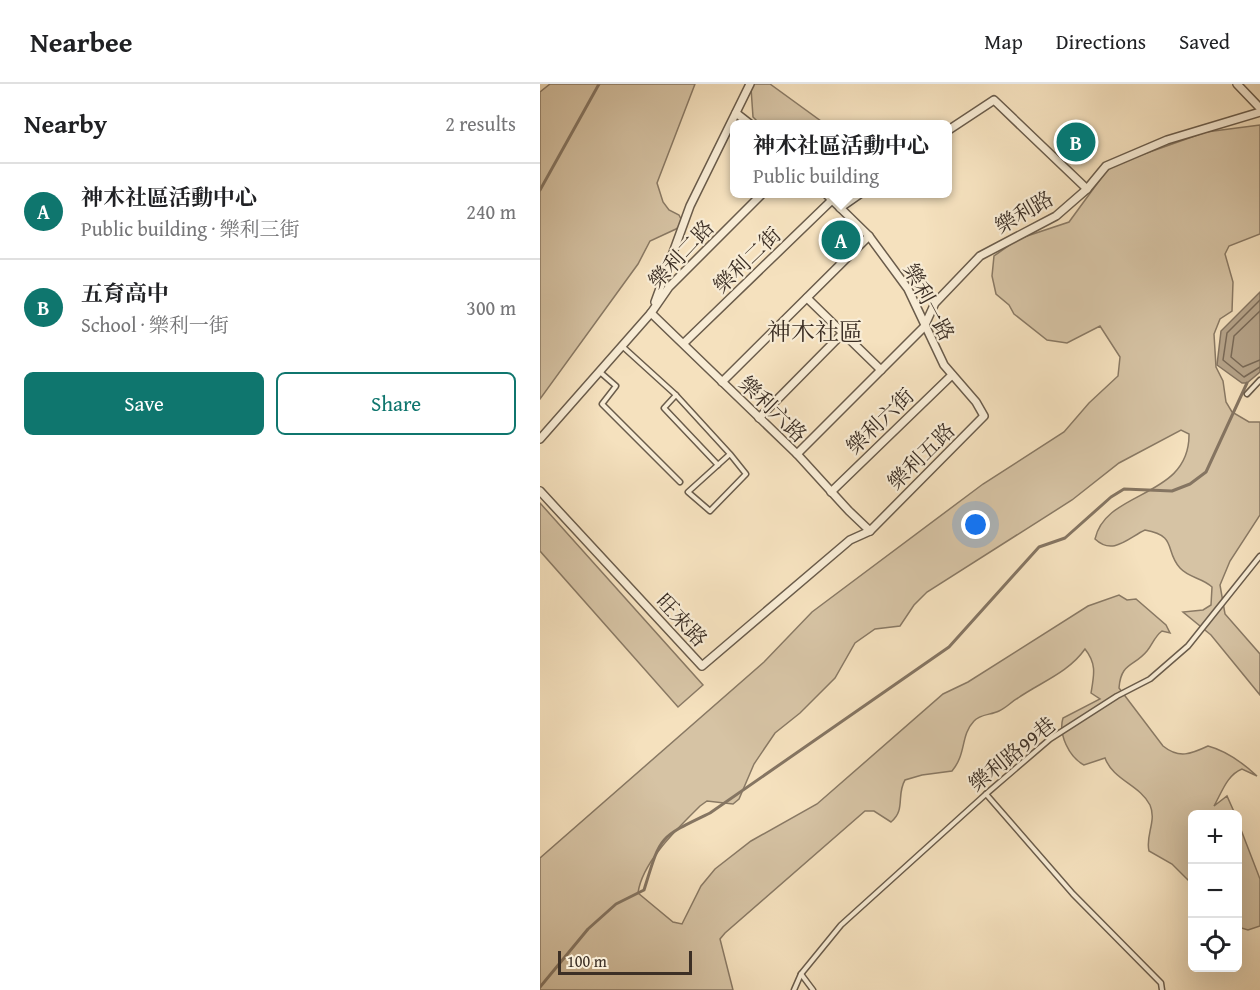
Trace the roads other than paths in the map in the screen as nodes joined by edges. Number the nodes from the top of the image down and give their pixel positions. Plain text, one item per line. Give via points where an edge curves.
1 (750, 84) edge
2 (1237, 84) edge
3 (1260, 110) edge
4 (736, 113) junction
5 (733, 120) edge
6 (745, 120) edge
7 (730, 125) edge
8 (952, 128) edge
9 (1087, 189) junction
10 (758, 198) edge
11 (854, 198) edge
12 (832, 200) joint
13 (840, 208) junction
14 (869, 236) junction
15 (807, 298) junction
16 (651, 313) junction
17 (924, 327) junction
18 (842, 334) junction
19 (684, 344) junction
20 (622, 346) junction
21 (881, 370) junction
22 (600, 371) junction
23 (952, 375) junction
24 (1260, 380) edge
25 (722, 382) junction
26 (1247, 394) dead end
27 (676, 395) junction
28 (976, 402) joint
29 (759, 418) junction
30 (540, 439) edge
31 (730, 454) junction
32 (797, 454) junction
33 (718, 465) junction
34 (680, 482) dead end
35 (540, 491) edge
36 (831, 492) junction
37 (870, 531) junction
38 (1260, 556) edge
39 (986, 794) junction
40 (801, 974) junction
41 (794, 990) edge
42 (813, 990) edge
43 (1162, 990) edge

1 - 4 street
2 - 3 street, 樂利路
3 - 9 street, 樂利路 via 1128,155 1106,166
4 - 5 street
4 - 6 street
7 - 16 street via 690,206
8 - 9 street via 994,100
9 - 17 street, 樂利路 via 1056,216 980,256 935,303
10 - 16 street, 樂利二路 via 669,287
11 - 13 street
12 - 13 street, 樂利一路
12 - 19 street, 樂利二街
13 - 14 street, 樂利一路
14 - 15 street
14 - 17 street, 樂利一路 via 908,289
15 - 18 street
15 - 25 street
16 - 19 street, 樂利六路
16 - 20 street
17 - 21 street, 樂利路
17 - 23 street, 樂利一路
18 - 21 street
18 - 29 street
19 - 25 street, 樂利六路
20 - 22 street
20 - 27 lane
21 - 32 street, 樂利路
22 - 30 street
22 - 34 lane via 616,386 602,404
23 - 28 street, 樂利一路
23 - 36 street, 樂利六街
24 - 26 lane
25 - 29 street, 樂利六路
27 - 31 lane
27 - 33 lane via 664,408
28 - 37 street, 樂利五路 via 984,416
29 - 32 street, 樂利六路
31 - 33 lane
31 - 33 lane via 746,474 710,511 688,492
32 - 36 street, 樂利六路
35 - 37 street, 旺來路 via 702,666 850,540
36 - 37 street, 樂利六路
38 - 39 lane, 樂利路99巷 via 1188,646 1150,679 1050,739
39 - 40 lane, 樂利路99巷 via 841,925
39 - 43 lane via 1073,894 1161,983
40 - 41 lane, 樂利路99巷
40 - 42 lane

